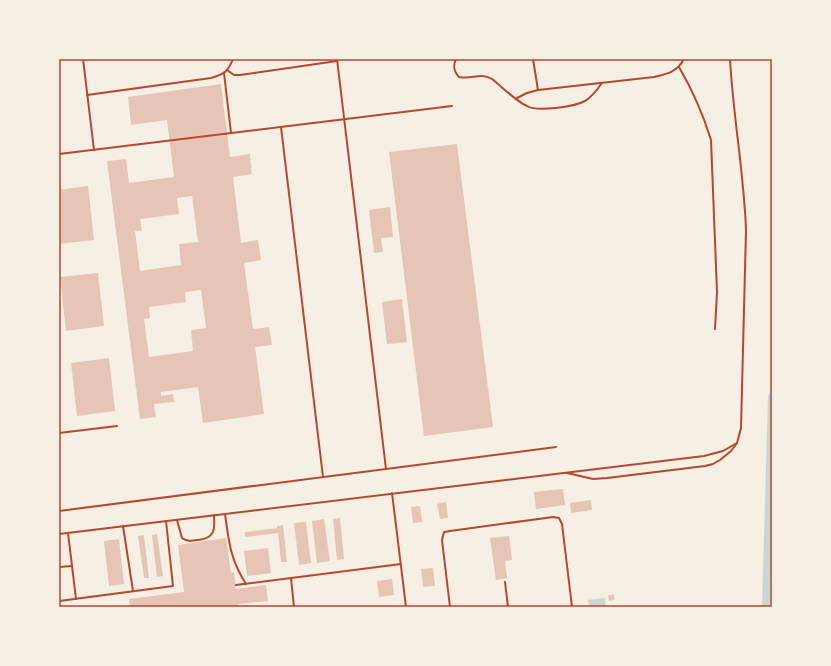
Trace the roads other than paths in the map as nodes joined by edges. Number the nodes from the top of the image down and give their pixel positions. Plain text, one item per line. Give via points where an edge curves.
1 (83, 59) edge
2 (233, 59) edge
3 (456, 59) edge
4 (533, 59) edge
5 (684, 59) edge
6 (730, 59) edge
7 (337, 60) edge
8 (679, 67) junction
9 (227, 70) junction
10 (224, 73) junction
11 (602, 83) junction
12 (538, 90) junction
13 (87, 95) junction
14 (517, 98) junction
15 (452, 106) dead end
16 (345, 119) junction
17 (280, 127) junction
18 (231, 133) junction
19 (94, 150) junction
20 (59, 154) edge
21 (715, 329) dead end
22 (117, 426) dead end
23 (59, 433) edge
24 (737, 443) junction
25 (556, 447) dead end
26 (386, 469) junction
27 (565, 472) junction
28 (323, 477) junction
29 (392, 493) junction
30 (59, 511) edge
31 (225, 514) junction
32 (214, 515) junction
33 (177, 520) junction
34 (166, 521) junction
35 (123, 526) junction
36 (68, 533) junction
37 (59, 534) edge
38 (401, 564) junction
39 (72, 566) junction
40 (59, 567) edge
41 (291, 578) junction
42 (505, 582) dead end
43 (246, 584) junction
44 (236, 585) dead end
45 (133, 592) junction
46 (76, 598) junction
47 (59, 601) edge
48 (294, 607) edge
49 (406, 607) edge
50 (450, 607) edge
51 (508, 607) edge
52 (572, 607) edge

1 - 13 lane
2 - 9 lane
3 - 14 lane via 454,69 458,78 486,76
4 - 12 lane
5 - 8 lane
6 - 24 lane via 746,230 741,428
7 - 9 lane via 240,75 234,75
7 - 16 lane
8 - 11 lane via 668,74 654,77
8 - 21 lane via 694,92 711,140 717,292
9 - 10 lane
10 - 13 lane via 211,78
10 - 18 lane
11 - 12 lane
11 - 14 lane via 593,95 577,104 534,109
12 - 14 lane
13 - 19 lane
15 - 16 lane
16 - 17 lane
16 - 26 lane
17 - 18 lane
17 - 28 lane
18 - 19 lane
19 - 20 lane
22 - 23 lane
24 - 27 lane via 723,451 704,456
24 - 27 lane via 720,460 705,466 593,479
25 - 26 lane
26 - 28 lane
27 - 29 lane
28 - 30 lane
29 - 31 lane
29 - 38 lane
31 - 32 lane
31 - 43 lane via 232,558
32 - 33 lane
32 - 33 lane via 215,525 210,537 206,539 190,541 182,538
33 - 34 lane
34 - 35 lane
34 - 45 lane via 173,586
35 - 36 lane
35 - 45 lane
36 - 37 lane
36 - 39 lane
38 - 41 lane
38 - 49 lane
39 - 40 lane
39 - 46 lane
41 - 43 lane
41 - 48 lane
42 - 51 lane
43 - 44 lane
45 - 46 lane
46 - 47 lane
50 - 52 lane via 442,540 444,532 553,517 559,518 562,524

